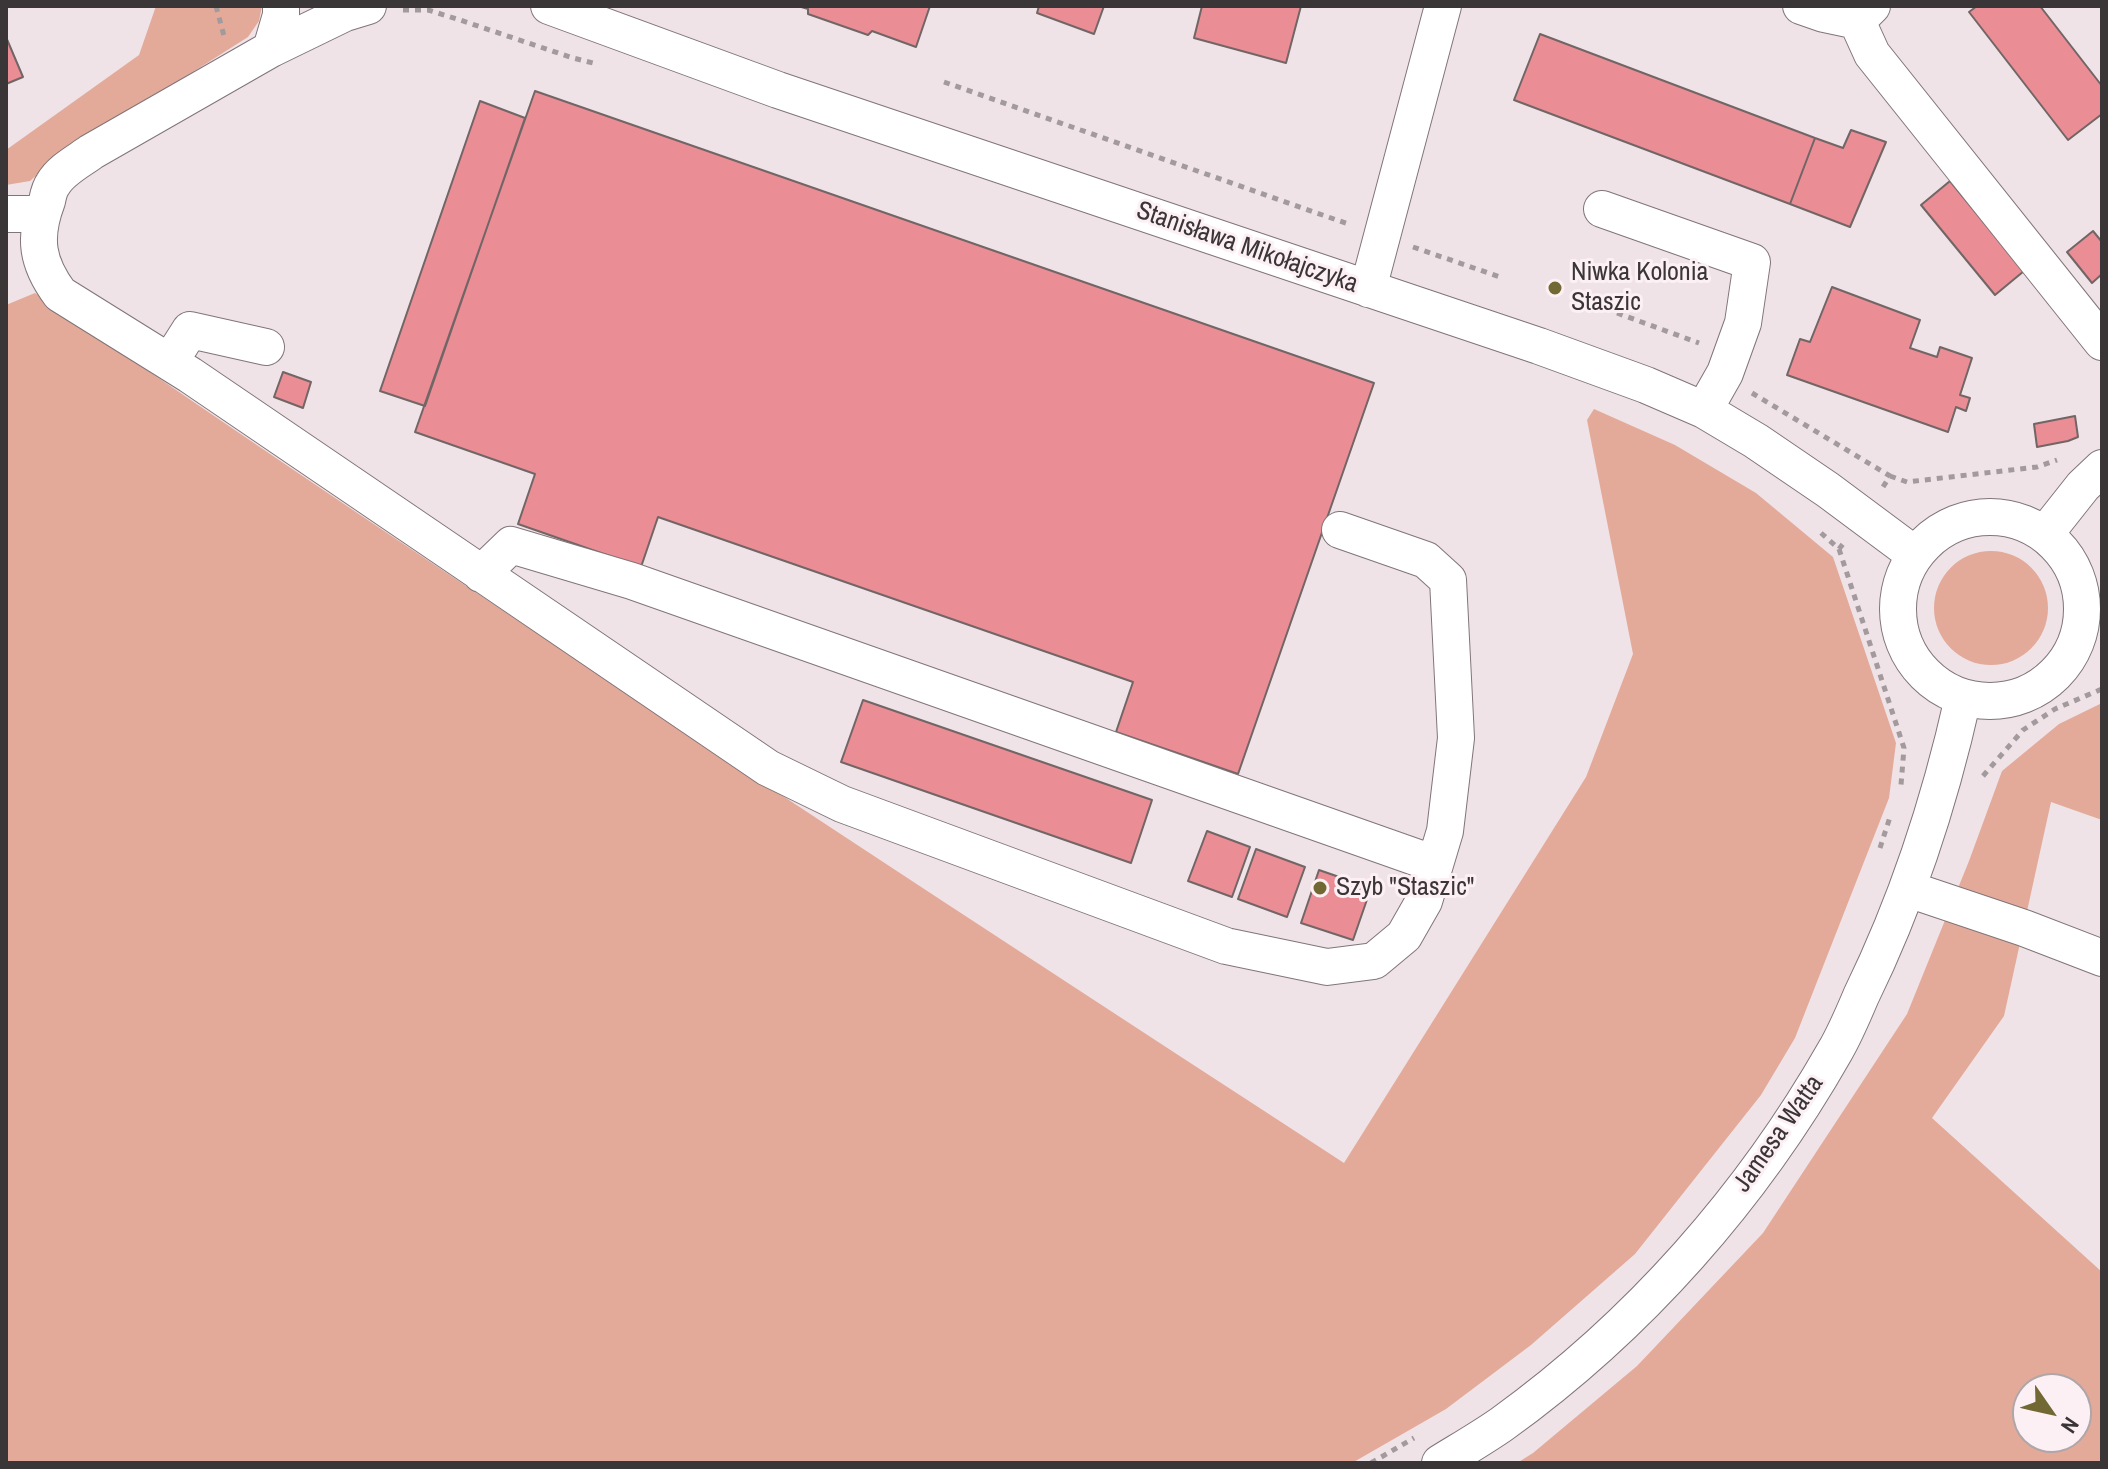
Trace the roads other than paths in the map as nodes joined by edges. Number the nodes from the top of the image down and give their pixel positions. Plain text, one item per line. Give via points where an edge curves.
1 (549, 6) edge
2 (1443, 6) edge
3 (1801, 6) edge
4 (354, 8) edge
5 (283, 9) edge
6 (1864, 13) edge
7 (271, 49) junction
8 (1602, 209) dead end
9 (6, 214) edge
10 (42, 214) junction
11 (1368, 289) junction
12 (2102, 342) edge
13 (266, 347) dead end
14 (168, 361) junction
15 (1704, 410) junction
16 (2092, 477) edge
17 (1340, 530) dead end
18 (2045, 534) junction
19 (1914, 554) junction
20 (481, 574) junction
21 (2092, 628) edge
22 (1963, 698) junction
23 (1435, 864) junction
24 (1908, 889) junction
25 (2102, 958) edge
26 (1431, 1448) edge

1 - 11 street, Stanisława Mikołajczyka via 778,90
2 - 11 street
3 - 6 street via 1824,14
4 - 7 street
5 - 7 street
6 - 12 street via 1872,54
7 - 10 street via 81,159 53,183
8 - 15 street via 1752,262 1743,323 1725,373
9 - 10 street
10 - 14 street via 41,259 60,294
11 - 15 street, Stanisława Mikołajczyka via 1539,346
13 - 14 street via 190,330
14 - 20 street
15 - 19 street, Stanisława Mikołajczyka via 1780,457
16 - 18 street
17 - 23 street via 1426,560 1448,580 1456,738 1445,831
18 - 19 street via 2020,520 1991,515 1961,520 1935,533
18 - 21 street via 2069,559
19 - 22 street via 1899,586 1897,621 1908,655 1931,682
20 - 23 street via 511,545 632,581
20 - 23 street via 768,768 842,804 1226,946 1327,967 1374,961 1404,936 1424,901
21 - 22 street via 2050,679 2024,696 1993,702
22 - 24 street, Jamesa Watta
24 - 25 street
24 - 26 street, Jamesa Watta via 1836,1050 1778,1143 1718,1221 1661,1287 1501,1425

